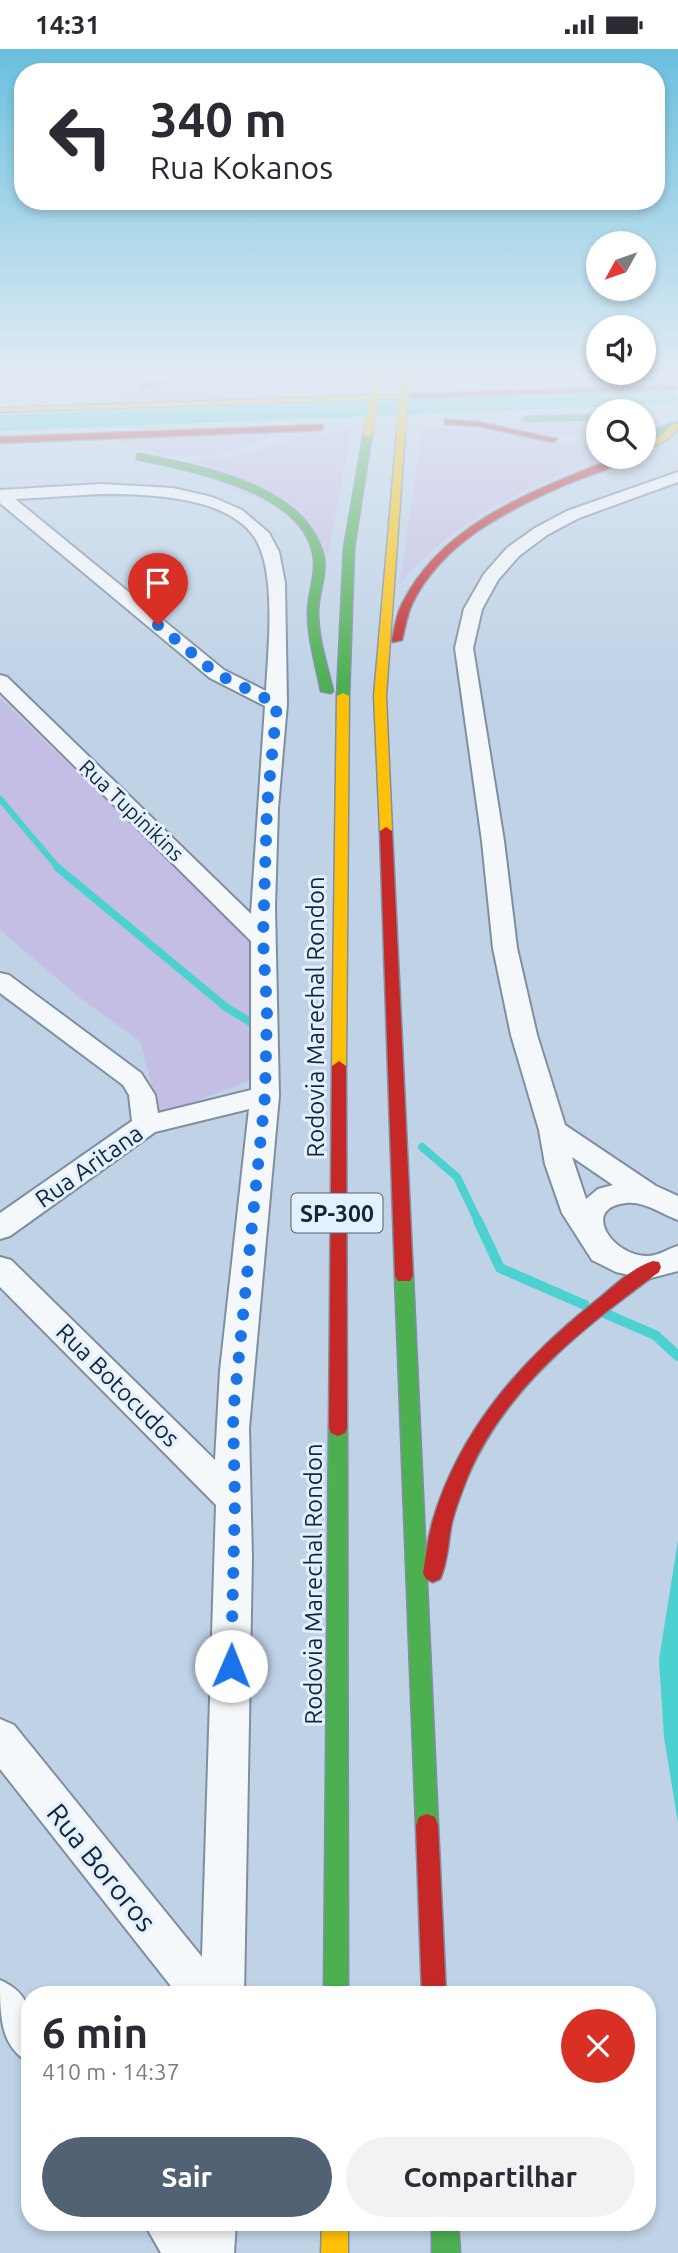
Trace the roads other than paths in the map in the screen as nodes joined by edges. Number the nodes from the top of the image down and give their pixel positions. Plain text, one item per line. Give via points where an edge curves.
1 (225, 480) edge
2 (360, 480) edge
3 (397, 480) edge
4 (576, 480) edge
5 (669, 480) edge
6 (0, 495) edge
7 (0, 681) edge
8 (380, 696) junction
9 (277, 704) junction
10 (340, 758) junction
11 (263, 939) junction
12 (0, 981) edge
13 (265, 1096) junction
14 (146, 1125) junction
15 (553, 1130) junction
16 (645, 1193) junction
17 (678, 1209) edge
18 (587, 1222) junction
19 (0, 1228) edge
20 (665, 1262) edge
21 (0, 1268) edge
22 (235, 1501) junction
23 (0, 1738) edge
24 (422, 1749) junction
25 (198, 1986) edge
26 (222, 1986) edge
27 (336, 1986) edge
28 (434, 1986) edge
29 (0, 2002) edge
30 (21, 2029) edge
31 (174, 2231) edge
32 (211, 2231) edge
33 (335, 2231) edge
34 (445, 2231) edge
35 (191, 2253) edge
36 (210, 2253) edge
37 (335, 2253) edge
38 (446, 2253) edge

1 - 10 main road via 258,492 289,512 311,536 319,554 313,613
2 - 10 main road, Rodovia Marechal Rondon / SP-300, bridge via 349,548
3 - 8 main road, SP-300, bridge
4 - 8 main road via 489,521 428,571 409,601
5 - 15 street via 611,499 535,534 498,566 475,601 467,625 464,648 494,841 505,948 524,1035
6 - 9 street via 217,674
6 - 9 street via 161,490 198,498 240,516 264,535 275,569
7 - 11 street, Rua Tupinikins
8 - 24 main road, SP-300
9 - 11 street via 267,806
10 - 27 main road, Rodovia Marechal Rondon / SP-300
11 - 13 street
12 - 14 street via 132,1079 142,1095
13 - 14 street, Rua Aritana
13 - 22 street via 233,1415
14 - 19 street, Rua Aritana
15 - 16 street
15 - 18 street via 559,1164 577,1213
16 - 17 street
16 - 18 street via 608,1196 594,1205
18 - 20 street via 597,1248 612,1259 632,1266
20 - 24 main road via 556,1343 496,1411 462,1462 444,1507 436,1549
21 - 22 street, Rua Botocudos
22 - 26 street
23 - 25 street, Rua Bororos
24 - 28 main road, SP-300
29 - 30 street
31 - 35 street
32 - 36 street
33 - 37 main road
34 - 38 main road

